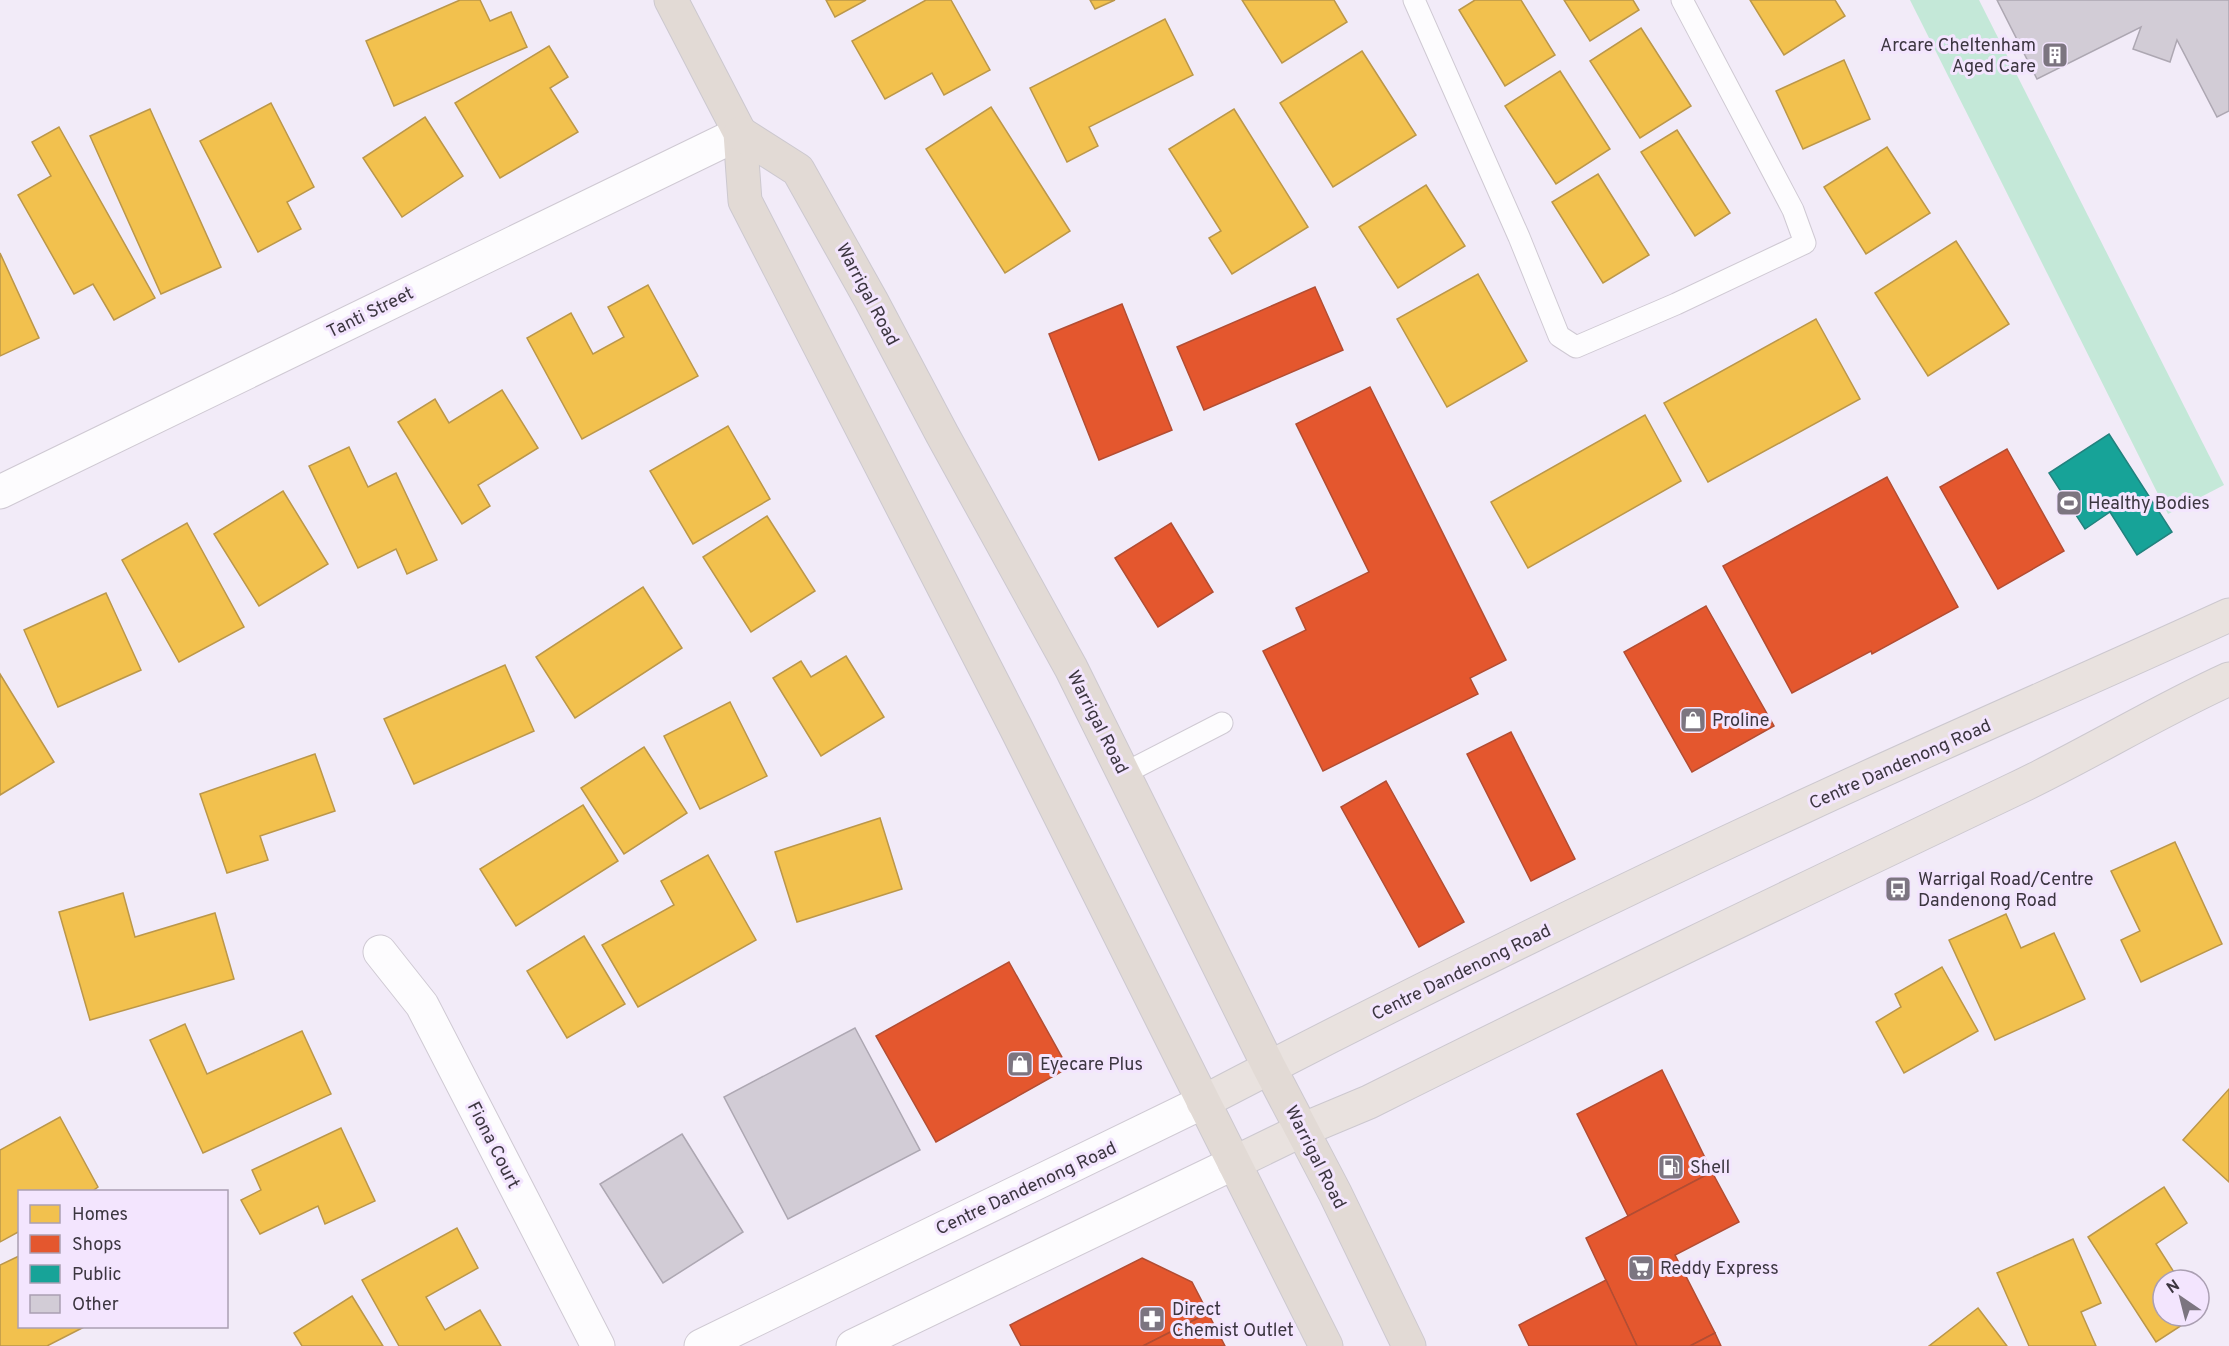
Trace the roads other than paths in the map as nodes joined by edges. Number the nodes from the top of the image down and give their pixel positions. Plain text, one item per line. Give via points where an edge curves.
1 (671, 0) edge
2 (1414, 0) edge
3 (1682, 0) edge
4 (740, 133) junction
5 (0, 492) edge
6 (2229, 615) edge
7 (2229, 679) edge
8 (1222, 723) dead end
9 (1123, 774) junction
10 (380, 951) dead end
11 (1269, 1067) junction
12 (1203, 1102) junction
13 (1302, 1130) junction
14 (1234, 1163) junction
15 (598, 1346) edge
16 (701, 1346) edge
17 (853, 1346) edge
18 (1326, 1346) edge
19 (1409, 1346) edge

1 - 4 highway
2 - 3 lane via 1559,336 1576,347 1805,243 1793,210
4 - 5 street, Tanti Street
4 - 9 highway, Warrigal Road via 798,170 1046,622
4 - 12 highway via 745,201
6 - 11 main road, Centre Dandenong Road via 1670,869
7 - 13 main road via 2018,788
8 - 9 lane
9 - 11 highway, Warrigal Road
10 - 15 street, Fiona Court via 422,1005
11 - 12 main road, Centre Dandenong Road
11 - 13 highway, Warrigal Road
12 - 14 highway
12 - 16 street, Centre Dandenong Road
13 - 14 main road
13 - 19 highway, Warrigal Road
14 - 17 street
14 - 18 highway

